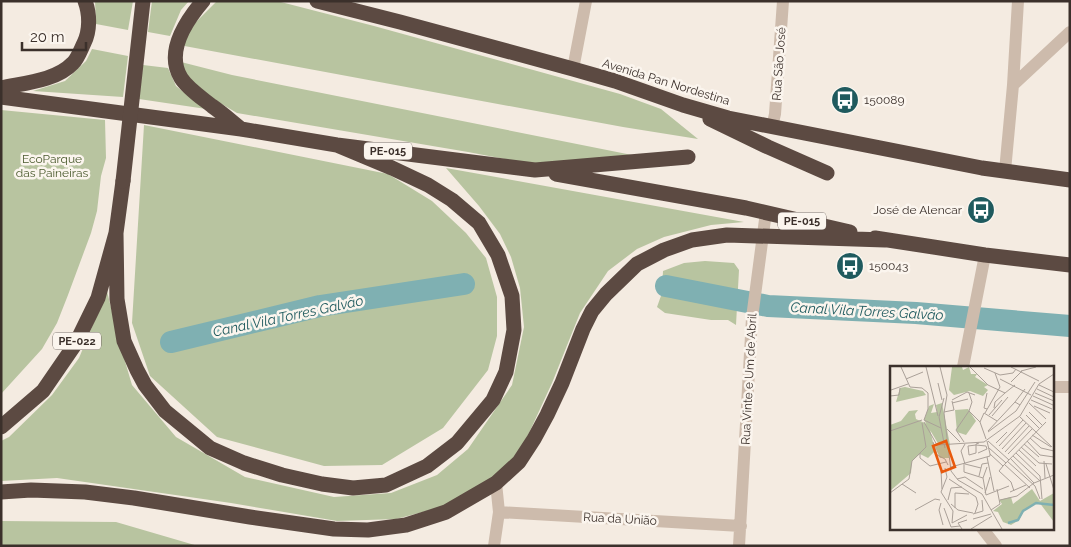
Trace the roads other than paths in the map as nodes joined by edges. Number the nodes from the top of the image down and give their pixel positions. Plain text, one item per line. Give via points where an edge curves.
1 (85, 1) edge
2 (144, 1) edge
3 (203, 1) edge
4 (317, 1) edge
5 (586, 1) edge
6 (783, 1) edge
7 (1018, 1) edge
8 (1070, 32) edge
9 (573, 69) junction
10 (1013, 85) junction
11 (1, 88) edge
12 (1, 97) edge
13 (683, 105) junction
14 (772, 127) junction
15 (241, 129) junction
16 (337, 145) junction
17 (688, 157) dead end
18 (535, 170) junction
19 (1005, 171) junction
20 (827, 173) dead end
21 (1070, 180) edge
22 (766, 212) junction
23 (116, 233) junction
24 (762, 235) junction
25 (885, 240) junction
26 (985, 256) junction
27 (1070, 265) edge
28 (963, 366) edge
29 (1054, 387) edge
30 (1070, 387) edge
31 (1, 427) edge
32 (496, 483) junction
33 (1, 492) edge
34 (499, 512) junction
35 (741, 526) junction
36 (984, 530) edge
37 (494, 546) edge
38 (739, 546) edge
39 (996, 546) edge

1 - 11 highway via 88,9 86,38 65,71 49,78
2 - 23 highway, PE-022, bridge
3 - 15 highway via 178,40 176,66 181,79 196,94
4 - 9 highway, Avenida Pan Nordestina
5 - 9 street
6 - 14 street, Rua São José
7 - 10 street
8 - 10 street
9 - 13 highway, Avenida Pan Nordestina
10 - 19 street
12 - 15 highway, PE-015
13 - 14 highway, Avenida Pan Nordestina
13 - 20 highway
14 - 19 highway, Avenida Pan Nordestina
15 - 16 highway, PE-015
16 - 18 highway, PE-015
16 - 23 highway via 428,185 479,223 498,255 512,296 514,330 506,372 493,400 457,443 426,466 386,485 353,488 322,484 244,463 210,448 165,411 145,385 124,341 117,299
17 - 18 highway
18 - 22 highway, PE-015
19 - 21 highway, Avenida Pan Nordestina
22 - 24 street, Rua Vinte e Um de Abril
22 - 25 highway, PE-015
23 - 31 highway, PE-022 via 98,298 76,343 43,391
24 - 25 highway
24 - 32 highway via 692,240 637,264 592,311 534,439 519,462
24 - 35 street, Rua Vinte e Um de Abril via 752,318
25 - 26 highway, PE-015
26 - 27 highway, PE-015
26 - 28 street
29 - 30 street
32 - 33 highway via 446,512 406,525 368,530 334,529 85,492
32 - 34 street
34 - 35 street, Rua da União
34 - 37 street
35 - 38 street, Rua Vinte e Um de Abril
36 - 39 street

